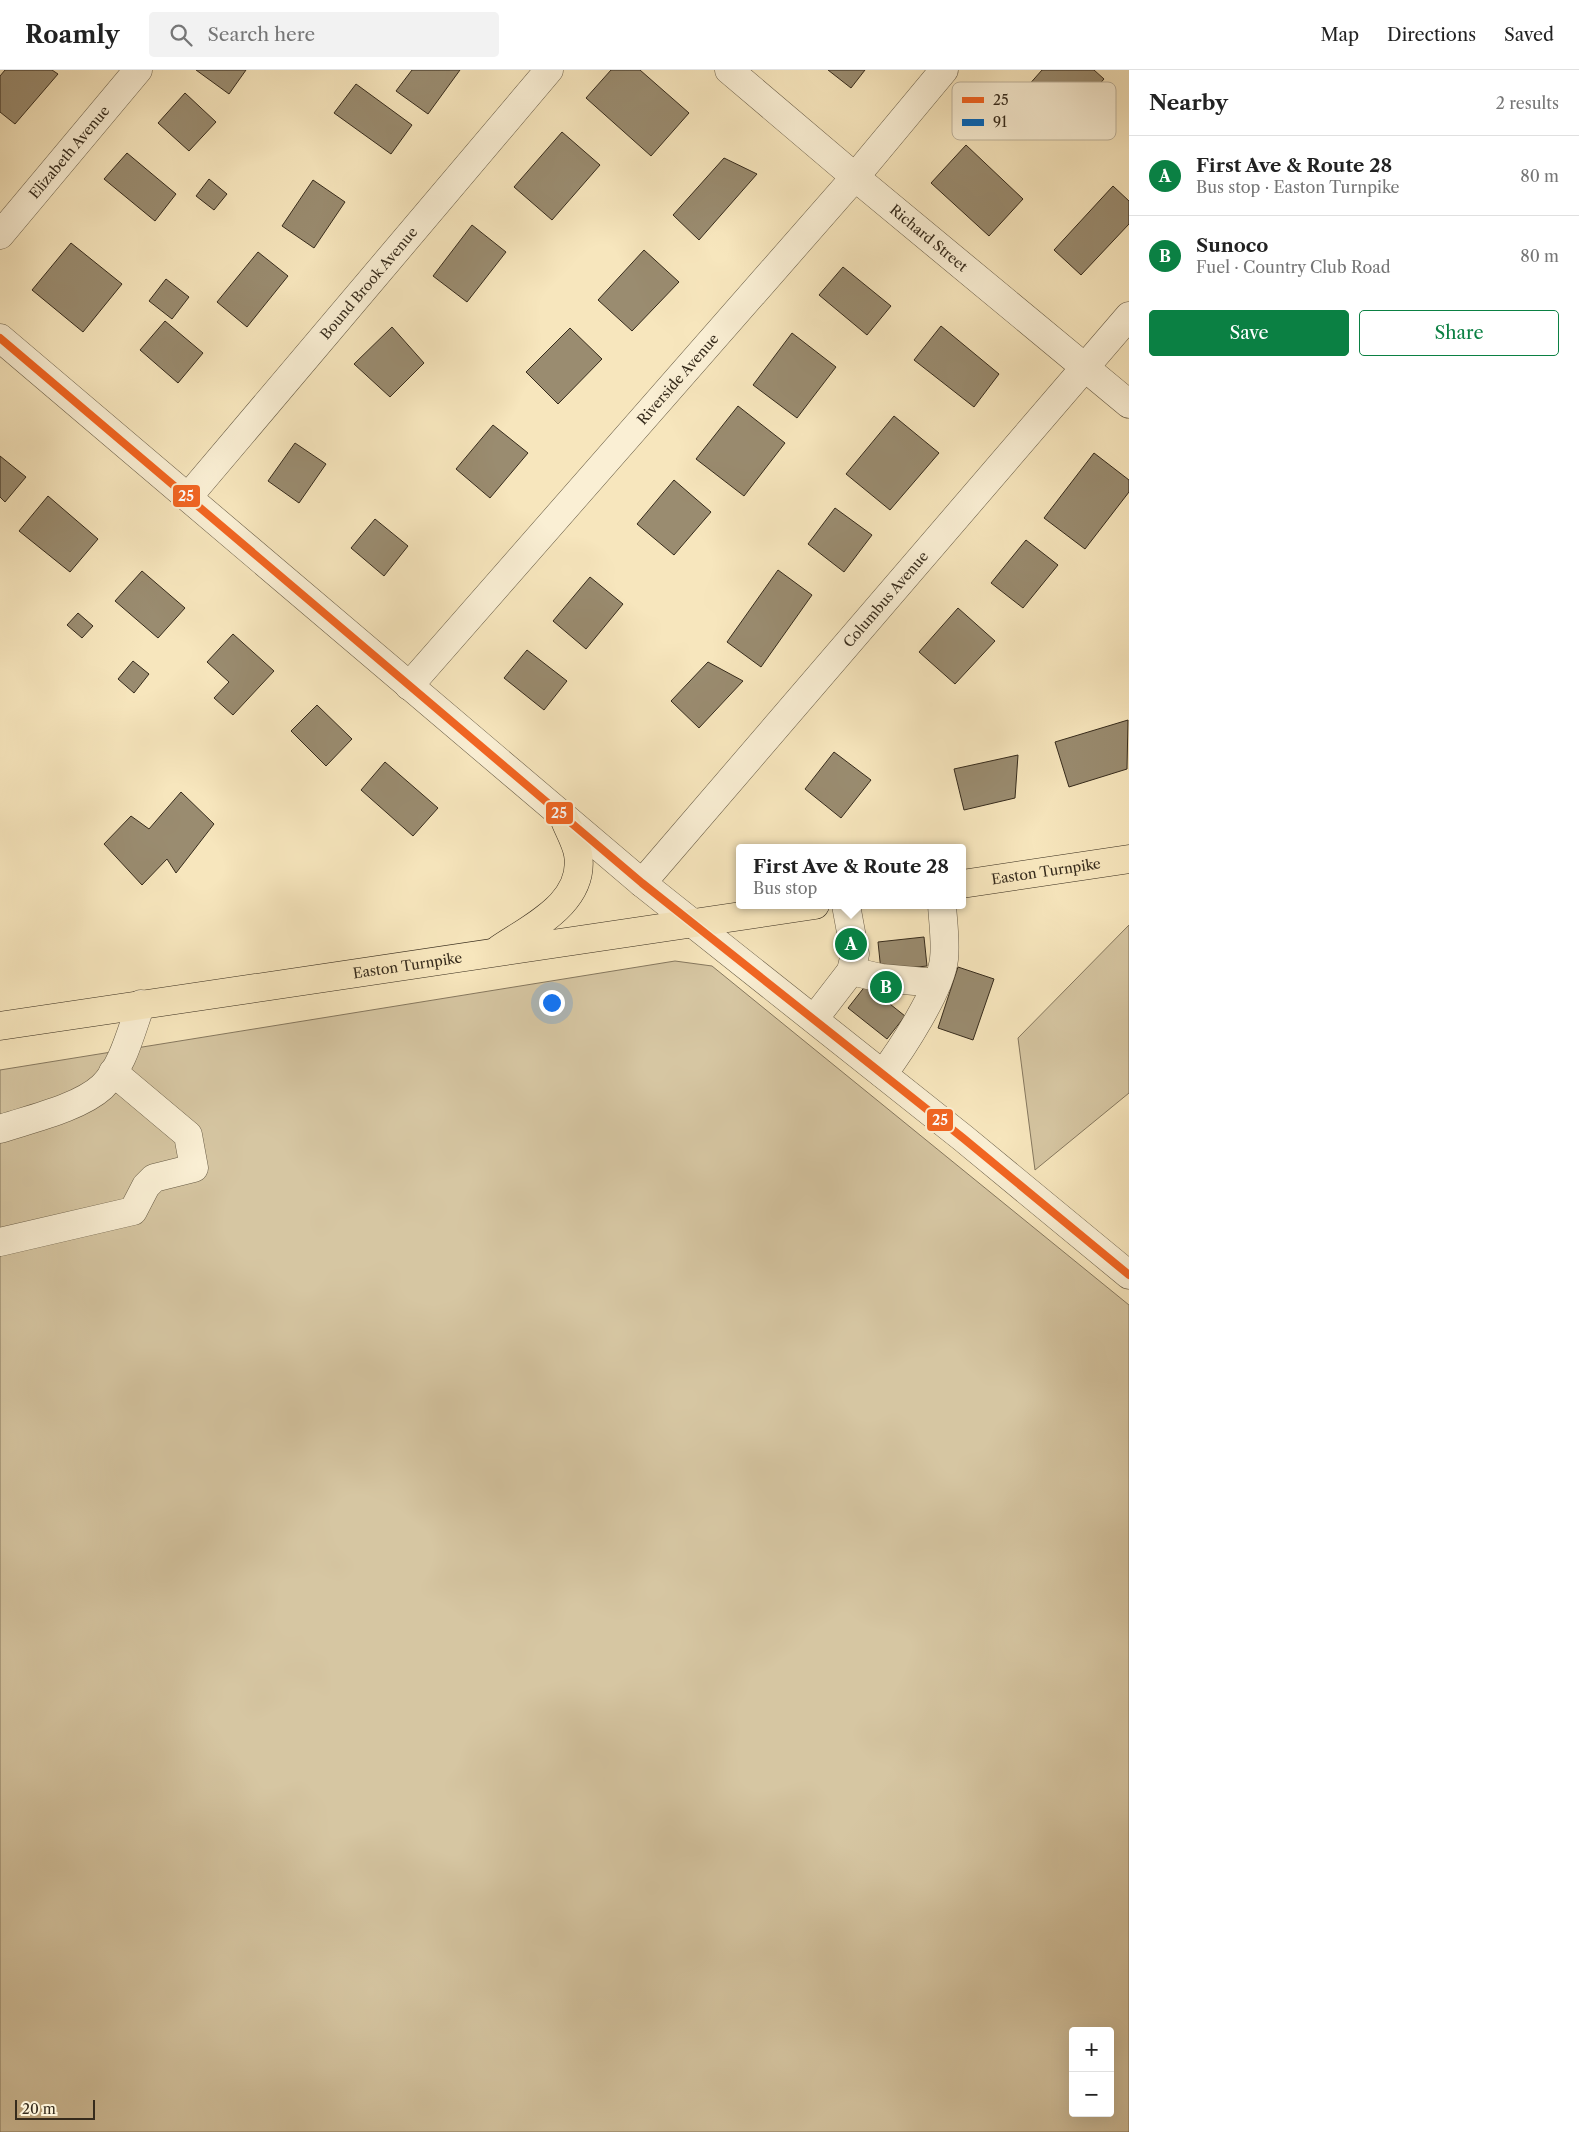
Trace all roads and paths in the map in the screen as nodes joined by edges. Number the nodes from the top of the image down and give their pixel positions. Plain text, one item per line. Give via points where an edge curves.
1 (138, 70) edge
2 (550, 70) edge
3 (729, 70) edge
4 (944, 70) edge
5 (855, 177) junction
6 (0, 235) edge
7 (1129, 316) edge
8 (0, 338) edge
9 (1086, 368) junction
10 (1129, 404) edge
11 (188, 497) junction
12 (409, 686) junction
13 (564, 818) junction
14 (1129, 859) edge
15 (642, 883) junction
16 (966, 883) edge
17 (788, 909) edge
18 (847, 909) edge
19 (942, 909) edge
20 (694, 923) junction
21 (494, 952) junction
22 (851, 971) junction
23 (937, 983) junction
24 (141, 1004) junction
25 (814, 1019) junction
26 (0, 1026) edge
27 (113, 1072) junction
28 (883, 1074) junction
29 (0, 1129) edge
30 (0, 1242) edge
31 (1129, 1275) edge

1 - 6 street, Elizabeth Avenue
2 - 11 street, Bound Brook Avenue
3 - 5 street, Richard Street
4 - 5 street, Riverside Avenue
5 - 9 street, Richard Street
5 - 12 street, Riverside Avenue
7 - 9 street, Columbus Avenue
8 - 11 street
9 - 10 street, Richard Street
9 - 15 street, Columbus Avenue
11 - 12 street
12 - 13 street
13 - 15 street
13 - 21 main road via 578,852 576,885 564,903
14 - 16 main road, Easton Turnpike
15 - 20 street
17 - 20 main road, Easton Turnpike
18 - 22 street via 855,954
19 - 23 street via 944,960
20 - 21 main road, Easton Turnpike
20 - 25 street
21 - 24 main road, Easton Turnpike
22 - 23 street via 881,978
22 - 25 street
23 - 28 street via 902,1049
24 - 26 main road, Easton Turnpike
24 - 27 street
25 - 28 street
27 - 29 street via 103,1086 83,1101
27 - 30 street via 188,1135 194,1168 154,1178 133,1211
28 - 31 street

